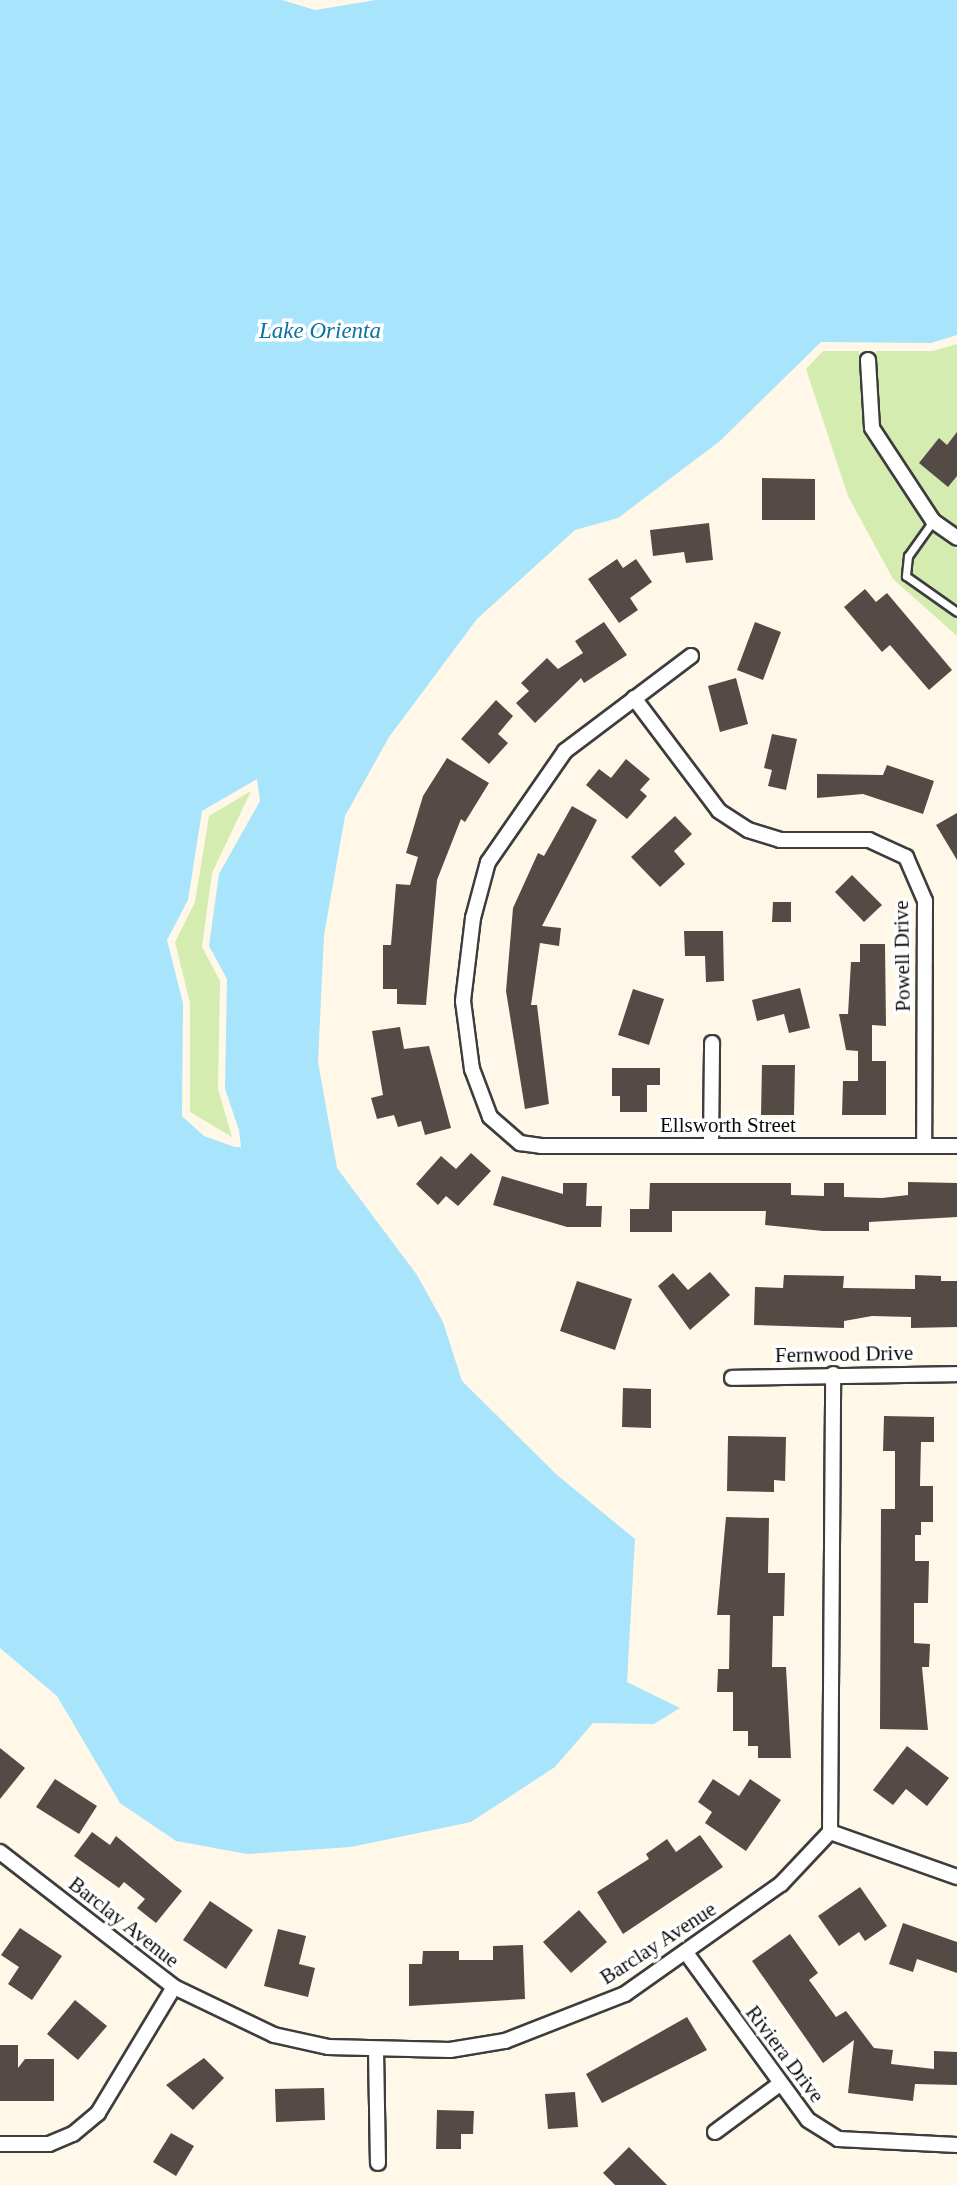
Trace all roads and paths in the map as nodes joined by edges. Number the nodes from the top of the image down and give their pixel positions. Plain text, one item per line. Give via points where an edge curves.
1 (868, 360) dead end
2 (933, 521) junction
3 (956, 536) edge
4 (957, 612) edge
5 (691, 656) dead end
6 (634, 698) junction
7 (712, 1043) dead end
8 (711, 1145) junction
9 (924, 1146) junction
10 (957, 1146) edge
11 (833, 1374) junction
12 (957, 1374) edge
13 (732, 1378) dead end
14 (830, 1832) junction
15 (0, 1852) edge
16 (957, 1877) edge
17 (687, 1954) junction
18 (174, 1987) junction
19 (376, 2050) junction
20 (777, 2085) junction
21 (715, 2132) dead end
22 (0, 2144) edge
23 (957, 2145) edge
24 (378, 2163) dead end

1 - 2 street via 872,428
2 - 3 street
2 - 4 lane via 908,556 906,576
5 - 6 street
6 - 8 street, Ellsworth Street via 565,751 488,862 472,918 463,1001 472,1069 502,1132 541,1146
6 - 9 street, Powell Drive via 719,811 748,831 780,841 869,840 906,857 925,901
7 - 8 street
8 - 9 street, Ellsworth Street
9 - 10 street, Ellsworth Street
11 - 12 street, Fernwood Drive
11 - 13 street, Fernwood Drive
11 - 14 street
14 - 16 street
14 - 17 street, Barclay Avenue via 781,1884
15 - 18 street, Barclay Avenue
17 - 19 street, Barclay Avenue via 625,1994 505,2041
17 - 20 street, Riviera Drive
18 - 19 street, Barclay Avenue via 274,2035
18 - 22 street via 98,2113 73,2134 49,2144
19 - 24 street
20 - 21 street
20 - 23 street, Riviera Drive via 808,2120 838,2139

